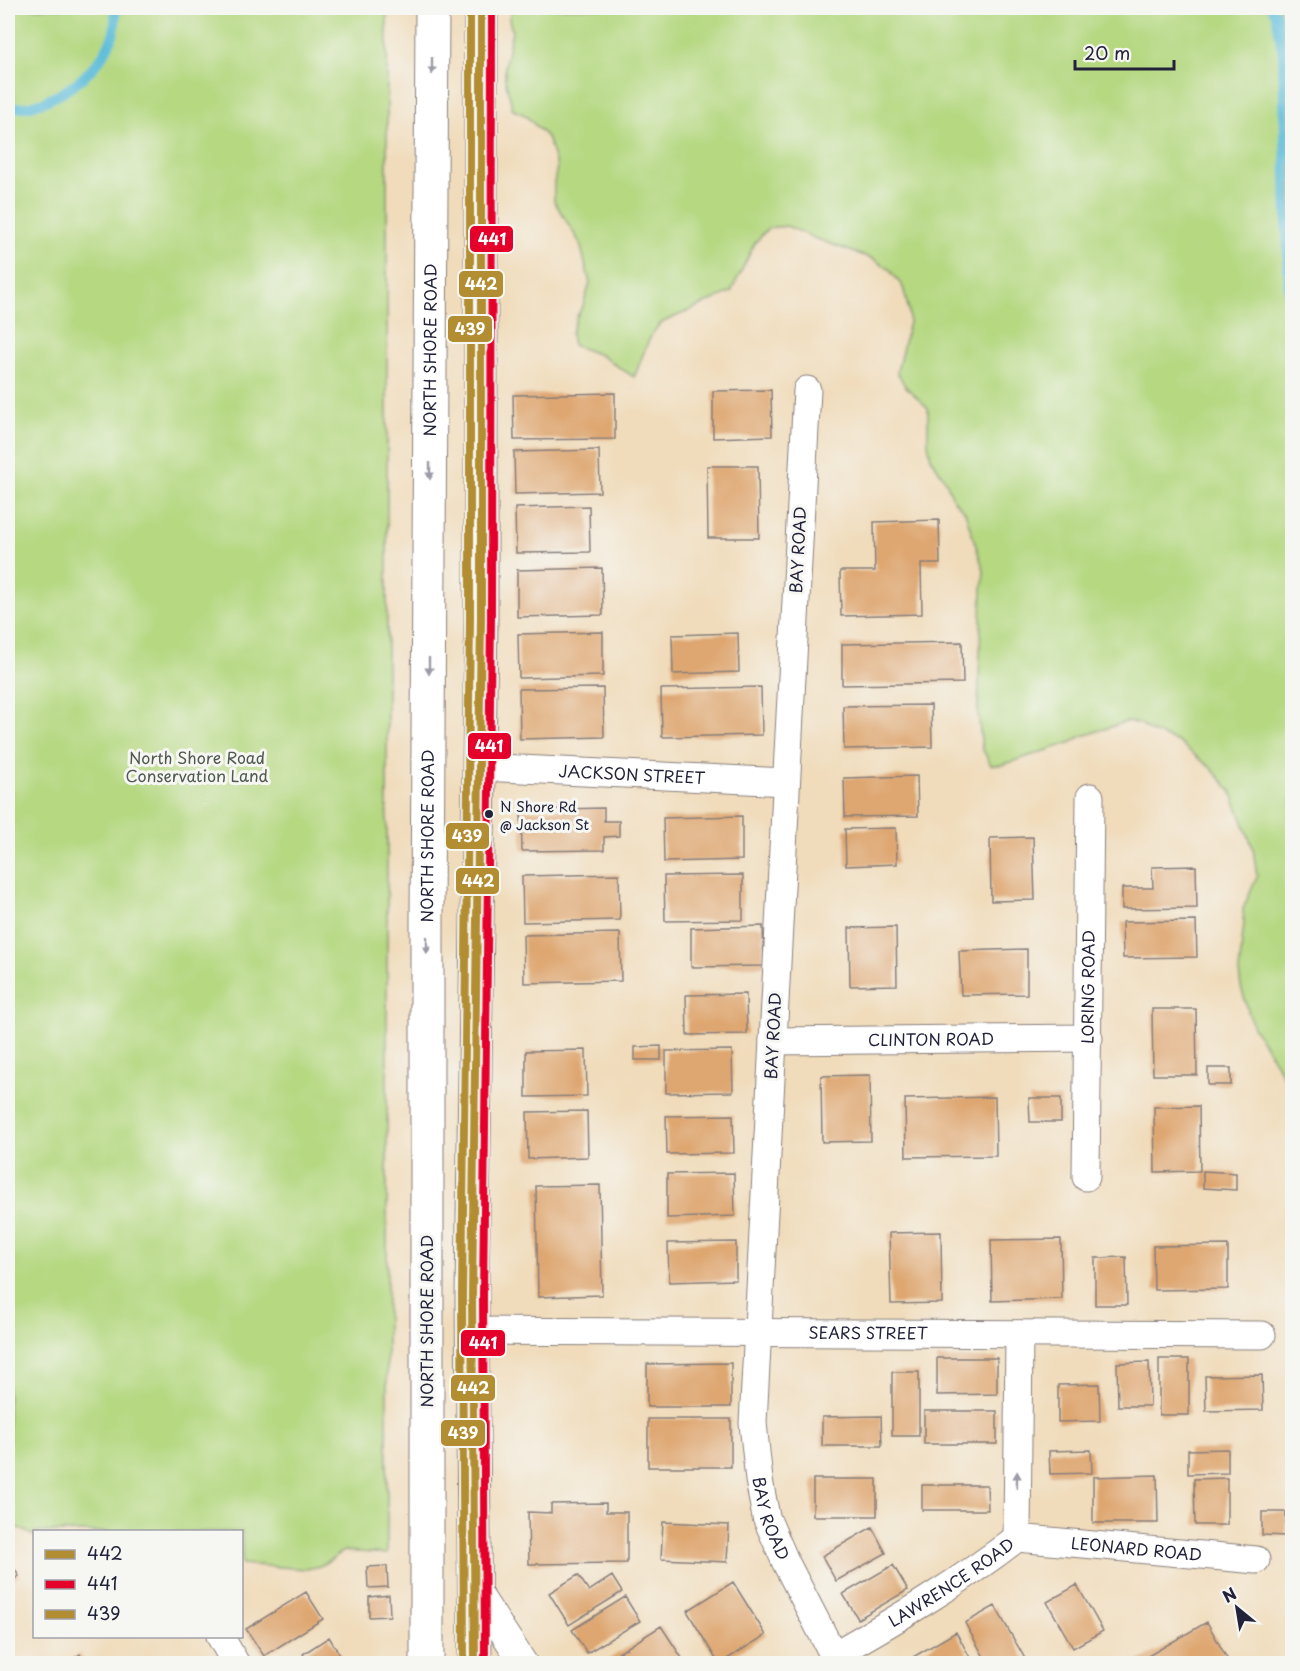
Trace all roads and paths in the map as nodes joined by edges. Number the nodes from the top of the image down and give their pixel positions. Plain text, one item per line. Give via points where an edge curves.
1 (432, 8) edge
2 (481, 8) edge
3 (807, 390) dead end
4 (479, 767) junction
5 (786, 782) junction
6 (1090, 797) dead end
7 (1089, 1038) junction
8 (772, 1041) junction
9 (1086, 1177) dead end
10 (472, 1331) junction
11 (757, 1333) junction
12 (1019, 1334) junction
13 (1262, 1335) dead end
14 (1017, 1538) junction
15 (1256, 1560) dead end
16 (475, 1589) junction
17 (221, 1638) edge
18 (836, 1659) edge
19 (236, 1664) edge
20 (427, 1664) edge
21 (475, 1664) edge
22 (525, 1664) edge

1 -> 20 highway, NORTH SHORE ROAD
2 - 4 highway
3 - 5 street, BAY ROAD
4 - 5 street, JACKSON STREET
4 - 10 highway
5 - 8 street, BAY ROAD
6 - 7 street, LORING ROAD
7 - 8 street, CLINTON ROAD
7 - 9 street, LORING ROAD
8 - 11 street, BAY ROAD
10 - 11 street, SEARS STREET
10 - 16 highway
11 - 12 street, SEARS STREET
11 - 18 street, BAY ROAD via 753,1423 766,1517
12 - 13 street, SEARS STREET
14 -> 12 street, LAWRENCE ROAD
14 - 15 street, LEONARD ROAD
14 - 18 street, LAWRENCE ROAD via 979,1568
16 - 21 highway
16 - 22 street
17 - 19 street

